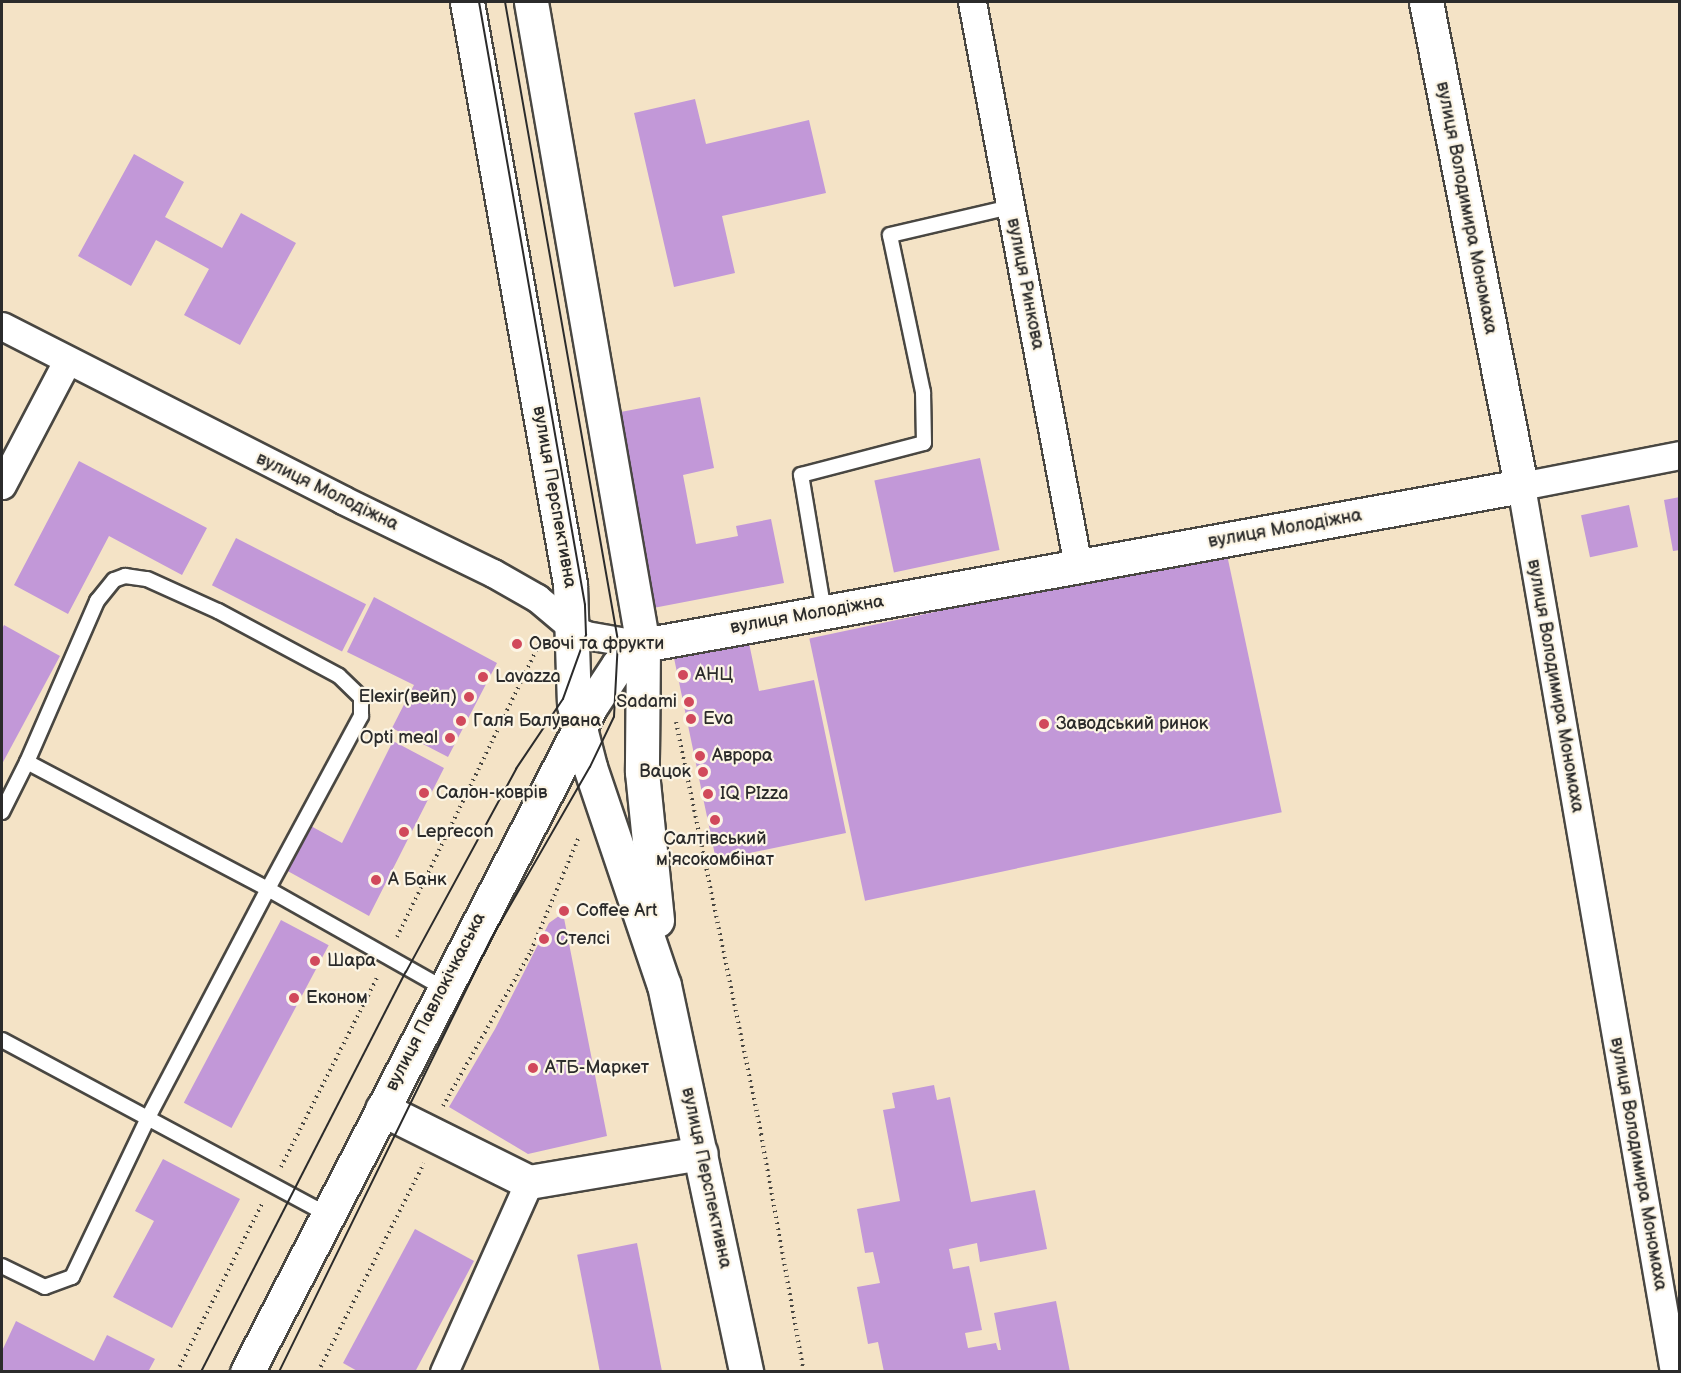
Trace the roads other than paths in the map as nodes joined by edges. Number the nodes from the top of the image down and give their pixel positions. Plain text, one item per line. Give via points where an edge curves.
1 (467, 2) edge
2 (531, 2) edge
3 (972, 2) edge
4 (1426, 2) edge
5 (1010, 207) junction
6 (2, 326) edge
7 (67, 361) junction
8 (1680, 455) edge
9 (2, 485) edge
10 (1521, 486) junction
11 (1078, 566) junction
12 (824, 612) junction
13 (574, 629) junction
14 (643, 645) junction
15 (580, 732) junction
16 (27, 762) junction
17 (2, 812) edge
18 (268, 889) junction
19 (664, 984) junction
20 (443, 988) junction
21 (2, 1040) edge
22 (382, 1108) junction
23 (148, 1118) junction
24 (701, 1153) junction
25 (529, 1182) junction
26 (328, 1215) junction
27 (2, 1266) edge
28 (247, 1371) edge
29 (444, 1371) edge
30 (746, 1371) edge
31 (1674, 1371) edge

1 - 13 street, вулиця Перспективна via 570,584
2 - 14 street, вулиця Перспективна
3 - 5 street, вулиця Ринкова
4 - 10 street, вулиця Володимира Мономаха
5 - 11 street, вулиця Ринкова
5 - 12 lane via 890,235 923,392 924,443 801,475
6 - 7 street, вулиця Молодіжна
7 - 9 street
7 - 13 street, вулиця Молодіжна via 494,573 537,598
8 - 10 street, вулиця Молодіжна
10 - 11 street, вулиця Молодіжна
10 - 31 street, вулиця Володимира Мономаха
11 - 12 street, вулиця Молодіжна
12 - 14 street, вулиця Молодіжна
13 - 14 street, вулиця Молодіжна via 586,635
13 - 15 street, вулиця Перспективна via 574,705
14 - 15 street, вулиця Павлокічкаська via 618,665 591,706
14 - 19 street, вулиця Перспективна via 642,772
15 - 19 street, вулиця Перспективна
15 - 20 street, вулиця Павлокічкаська
16 - 17 lane
16 - 18 lane
16 - 18 lane via 97,601 114,580 135,576 218,611 345,680 361,697 364,707
18 - 20 lane
18 - 23 lane
19 - 24 street, вулиця Перспективна
20 - 22 street, вулиця Павлокічкаська
21 - 23 lane
22 - 25 street
22 - 26 street, вулиця Павлокічкаська
23 - 26 lane
23 - 27 lane via 72,1277 45,1287
24 - 25 street
24 - 30 street, вулиця Перспективна
25 - 29 street
26 - 28 street, вулиця Павлокічкаська

